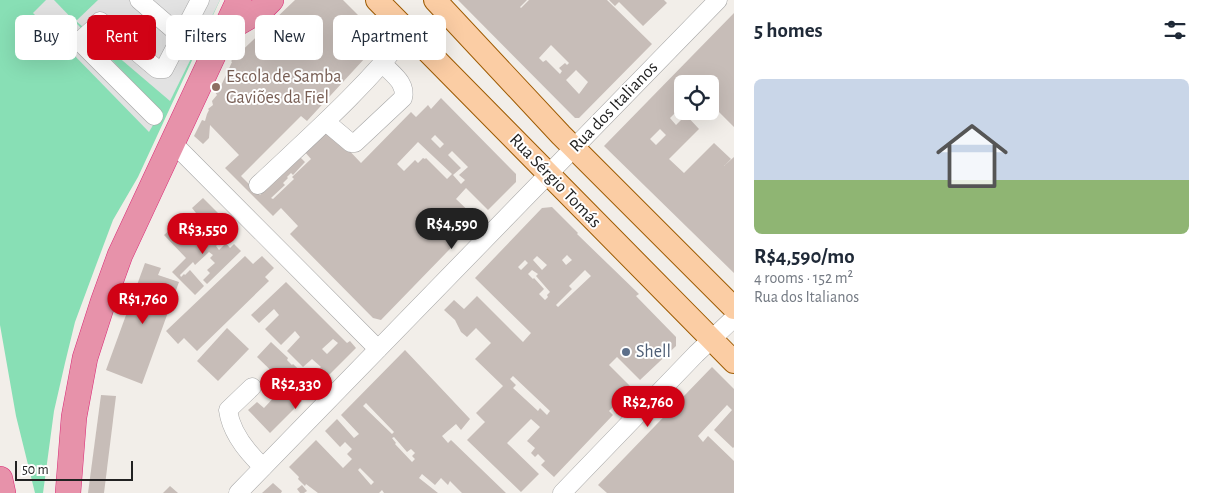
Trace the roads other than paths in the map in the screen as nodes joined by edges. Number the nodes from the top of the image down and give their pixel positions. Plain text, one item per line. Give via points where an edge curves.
1 (139, 0) edge
2 (239, 0) edge
3 (271, 0) edge
4 (377, 0) edge
5 (435, 0) edge
6 (718, 0) edge
7 (195, 2) edge
8 (190, 15) edge
9 (232, 15) edge
10 (392, 15) edge
11 (245, 19) edge
12 (166, 23) edge
13 (170, 60) edge
14 (210, 60) edge
15 (386, 60) edge
16 (437, 60) edge
17 (383, 64) junction
18 (154, 116) dead end
19 (326, 122) junction
20 (172, 142) junction
21 (574, 148) junction
22 (549, 174) junction
23 (258, 185) dead end
24 (734, 308) edge
25 (734, 318) edge
26 (712, 340) junction
27 (378, 349) junction
28 (734, 362) edge
29 (252, 387) dead end
30 (263, 467) junction
31 (0, 479) edge
32 (3, 493) edge
33 (68, 493) edge
34 (238, 493) edge
35 (562, 493) edge

1 - 12 street
2 - 9 highway
3 - 11 highway
4 - 10 main road, Rua Sérgio Tomás
5 - 21 main road, Rua Sérgio Tomás
6 - 21 street, Rua dos Italianos
7 - 8 street
13 - 18 street via 164,69 157,69 96,25 83,38 83,45
14 - 20 highway
15 - 17 street
16 - 22 main road, Rua Sérgio Tomás
17 - 19 street
17 - 19 street via 403,85 403,98 355,143
19 - 23 street
20 - 27 street
20 - 33 highway via 120,255 85,358 74,417
21 - 22 street, Rua dos Italianos
21 - 24 main road, Rua Sérgio Tomás
22 - 26 main road, Rua Sérgio Tomás
22 - 27 street, Rua dos Italianos
25 - 26 street
26 - 28 main road, Rua Sérgio Tomás
26 - 35 street
27 - 30 street, Rua dos Italianos
29 - 30 street via 228,410 229,418 248,452
30 - 34 street, Rua dos Italianos
31 - 32 highway

